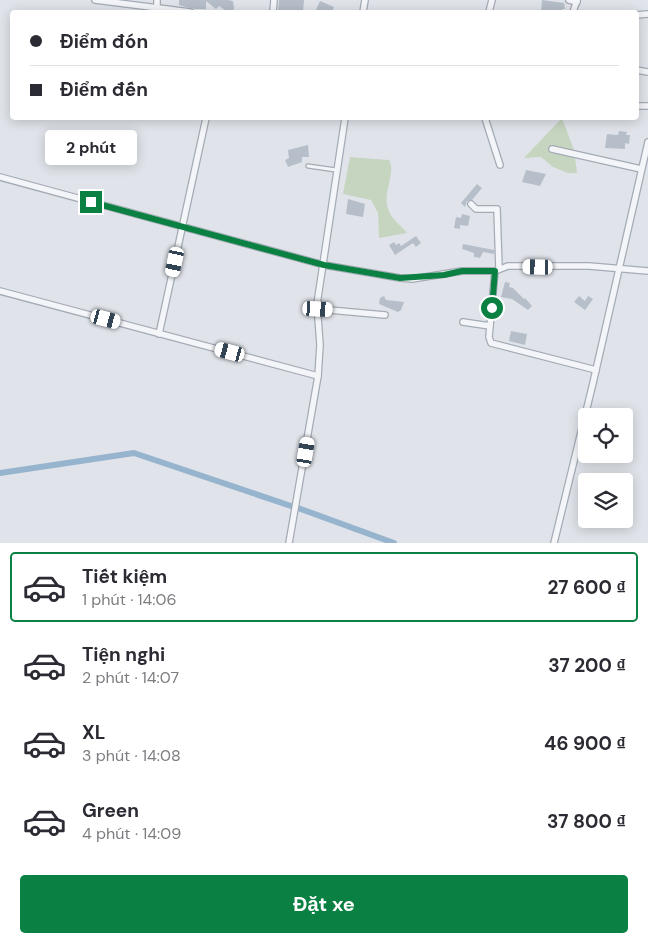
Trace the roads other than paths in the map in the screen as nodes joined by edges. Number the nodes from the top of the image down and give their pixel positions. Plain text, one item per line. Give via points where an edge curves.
1 (95, 0) edge
2 (157, 0) edge
3 (568, 0) edge
4 (577, 1) edge
5 (156, 8) junction
6 (173, 10) edge
7 (206, 120) edge
8 (345, 120) edge
9 (485, 120) edge
10 (648, 145) edge
11 (552, 148) dead end
12 (500, 165) dead end
13 (308, 166) dead end
14 (641, 169) junction
15 (336, 170) junction
16 (0, 177) edge
17 (471, 204) dead end
18 (182, 226) junction
19 (324, 265) junction
20 (620, 267) junction
21 (497, 270) junction
22 (648, 271) edge
23 (0, 291) edge
24 (318, 309) junction
25 (385, 315) dead end
26 (463, 322) dead end
27 (490, 326) junction
28 (159, 334) junction
29 (596, 370) junction
30 (318, 376) junction
31 (289, 543) edge
32 (554, 543) edge

1 - 5 street
2 - 5 street
3 - 4 street
5 - 6 street
7 - 18 street
8 - 15 street
9 - 12 street
10 - 14 street
11 - 14 street
13 - 15 lane
14 - 20 street
15 - 19 street
16 - 18 street
17 - 21 street via 476,209 497,210
18 - 19 street
18 - 28 street
19 - 21 street via 400,278
19 - 24 street
20 - 21 street via 508,266
20 - 22 street
20 - 29 street
21 - 27 street
23 - 28 street
24 - 25 street
24 - 30 street
26 - 27 street
27 - 29 street via 489,337 494,345
28 - 30 street
29 - 32 street
30 - 31 street

